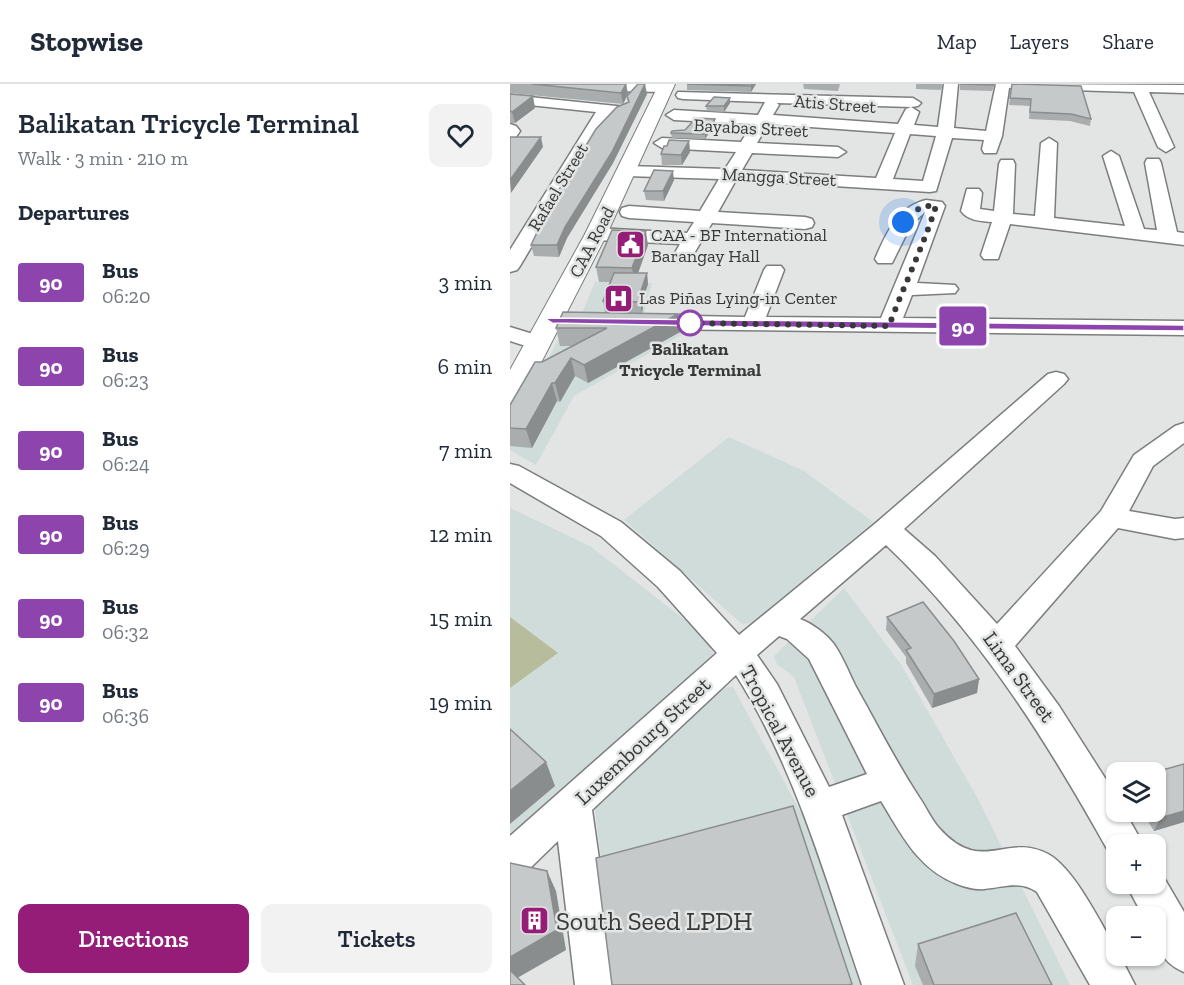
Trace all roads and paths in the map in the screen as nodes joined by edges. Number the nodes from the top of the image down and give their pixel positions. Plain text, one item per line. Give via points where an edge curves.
1 (874, 84) edge
2 (920, 84) edge
3 (951, 84) edge
4 (1004, 84) edge
5 (1037, 85) edge
6 (1139, 86) edge
7 (608, 87) edge
8 (676, 88) edge
9 (1182, 89) edge
10 (779, 90) edge
11 (510, 99) edge
12 (872, 100) junction
13 (1040, 102) edge
14 (914, 103) junction
15 (674, 115) junction
16 (762, 119) junction
17 (864, 125) junction
18 (510, 129) edge
19 (905, 129) junction
20 (945, 133) junction
21 (510, 134) edge
22 (662, 143) junction
23 (1049, 143) dead end
24 (747, 146) junction
25 (1166, 147) dead end
26 (838, 152) dead end
27 (1111, 156) dead end
28 (1153, 163) dead end
29 (1007, 164) dead end
30 (637, 172) junction
31 (731, 174) junction
32 (883, 183) junction
33 (696, 193) dead end
34 (973, 193) dead end
35 (719, 194) junction
36 (742, 195) dead end
37 (634, 200) junction
38 (706, 216) junction
39 (1003, 218) junction
40 (806, 223) dead end
41 (1044, 223) junction
42 (1135, 233) junction
43 (596, 234) junction
44 (618, 236) junction
45 (1176, 238) edge
46 (691, 239) junction
47 (992, 255) dead end
48 (682, 258) dead end
49 (885, 259) dead end
50 (510, 266) edge
51 (774, 270) dead end
52 (903, 289) junction
53 (948, 290) dead end
54 (552, 320) junction
55 (574, 321) edge
56 (618, 322) edge
57 (702, 323) junction
58 (752, 325) junction
59 (889, 326) junction
60 (1184, 328) edge
61 (510, 334) edge
62 (675, 340) dead end
63 (538, 344) junction
64 (1056, 379) dead end
65 (510, 396) edge
66 (1184, 431) edge
67 (510, 472) edge
68 (1112, 517) junction
69 (1184, 528) edge
70 (887, 529) junction
71 (776, 622) junction
72 (997, 645) junction
73 (738, 654) junction
74 (889, 782) junction
75 (573, 806) junction
76 (820, 807) junction
77 (1118, 834) edge
78 (510, 861) edge
79 (1152, 894) edge
80 (1184, 951) edge
81 (596, 985) edge
82 (883, 985) edge
83 (1114, 985) edge

1 - 12 street
2 - 14 street
3 - 20 street
4 - 5 street
4 - 20 street, Atis Street via 992,142
5 - 6 street
5 - 13 street
6 - 9 street
6 - 25 street
7 - 8 street
8 - 10 street
8 - 15 street
8 - 30 main road, CAA Road
10 - 12 street
10 - 16 street
11 - 50 street, Rafael Street via 613,109
12 - 14 street
12 - 17 street
14 - 19 street
15 - 16 street, Atis Street
15 - 22 street
16 - 17 street, Atis Street
16 - 24 street
17 - 19 street, Atis Street
18 - 21 street
19 - 20 street, Atis Street
19 - 32 street
20 - 32 street, Mangga Street via 930,187
22 - 24 street, Bayabas Street
22 - 30 street
23 - 41 street
24 - 26 street, Bayabas Street
24 - 31 street
27 - 42 street
28 - 45 street
29 - 39 street
30 - 31 street, Mangga Street
30 - 37 street
30 - 43 main road, CAA Road
31 - 32 street, Mangga Street
31 - 35 street
33 - 35 street
34 - 39 street via 970,211
35 - 36 street
35 - 38 street
37 - 38 street
37 - 44 street
38 - 40 street
38 - 46 street
39 - 41 street
39 - 47 street
41 - 42 street
42 - 45 street
43 - 44 street
43 - 54 main road, CAA Road
44 - 46 street
46 - 48 street
49 - 52 street via 908,215 926,206 936,206 924,245
51 - 58 street
52 - 53 street
52 - 59 street
54 - 55 street
54 - 63 main road, CAA Road
56 - 57 street
57 - 58 street
57 - 62 street
58 - 59 street
59 - 60 street
61 - 63 street
63 - 65 main road, CAA Road
64 - 70 street, Luxembourg Street
66 - 68 street via 1143,461
67 - 73 street, Tropical Avenue via 611,529 669,579
68 - 69 street via 1175,530
68 - 72 street
70 - 71 street, Luxembourg Street
70 - 72 street, Lima Street
71 - 73 street, Luxembourg Street
71 - 74 street via 798,631 821,651
72 - 77 street, Lima Street via 1046,711
73 - 75 street, Luxembourg Street
73 - 76 street, Tropical Avenue via 765,693
74 - 76 street
74 - 83 street via 925,839 942,856 961,867 981,871 1034,867 1050,879
75 - 78 street, Luxembourg Street
75 - 81 street
76 - 82 street, Tropical Avenue
79 - 80 street

